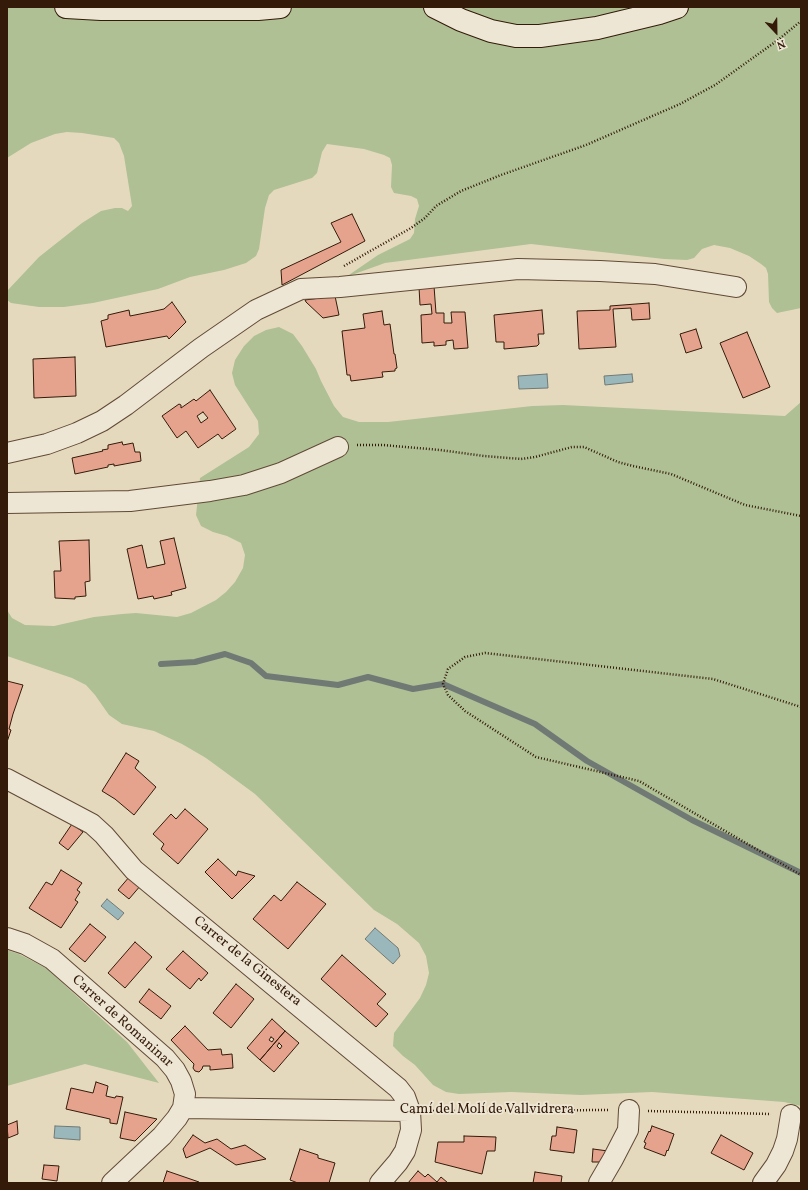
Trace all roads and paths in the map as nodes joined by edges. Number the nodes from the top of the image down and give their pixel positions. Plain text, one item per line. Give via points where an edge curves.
1 (66, 7) edge
2 (280, 7) edge
3 (435, 7) edge
4 (677, 7) edge
5 (801, 21) edge
6 (342, 267) dead end
7 (736, 287) dead end
8 (338, 447) joint
9 (7, 453) edge
10 (7, 503) edge
11 (801, 516) edge
12 (801, 707) edge
13 (7, 779) edge
14 (801, 875) edge
15 (7, 938) edge
16 (183, 1108) junction
17 (629, 1110) junction
18 (410, 1111) junction
19 (791, 1115) joint
20 (112, 1183) edge
21 (380, 1183) edge
22 (599, 1183) edge
23 (763, 1183) edge

1 - 2 main road
3 - 4 main road via 461,20 516,36 540,36 597,28
5 - 6 path via 715,85 680,104 586,145 461,191 436,206 411,228
7 - 9 street via 655,274 518,268 301,289 256,310 102,421 47,444
8 - 10 street via 281,473 244,485 210,491 130,501
8 - 11 path via 383,445 521,459 572,447 584,448 618,462 671,474 745,505
12 - 14 path via 713,679 484,653 465,657 448,669 443,684 448,695 465,710 536,757 639,781
13 - 18 street, Carrer de la Ginestera via 92,824 134,870 398,1088
15 - 16 street, Carrer de Romaninar via 25,944 52,959 165,1058 181,1081 185,1094
16 - 18 street, Camí del Molí de Vallvidrera
16 - 20 street via 162,1136
17 - 18 path, Camí del Molí de Vallvidrera
17 - 19 path, Camí del Molí de Vallvidrera
17 - 22 street via 628,1130
18 - 21 street, Carrer de la Ginestera via 411,1130 405,1151
19 - 23 street via 783,1151

